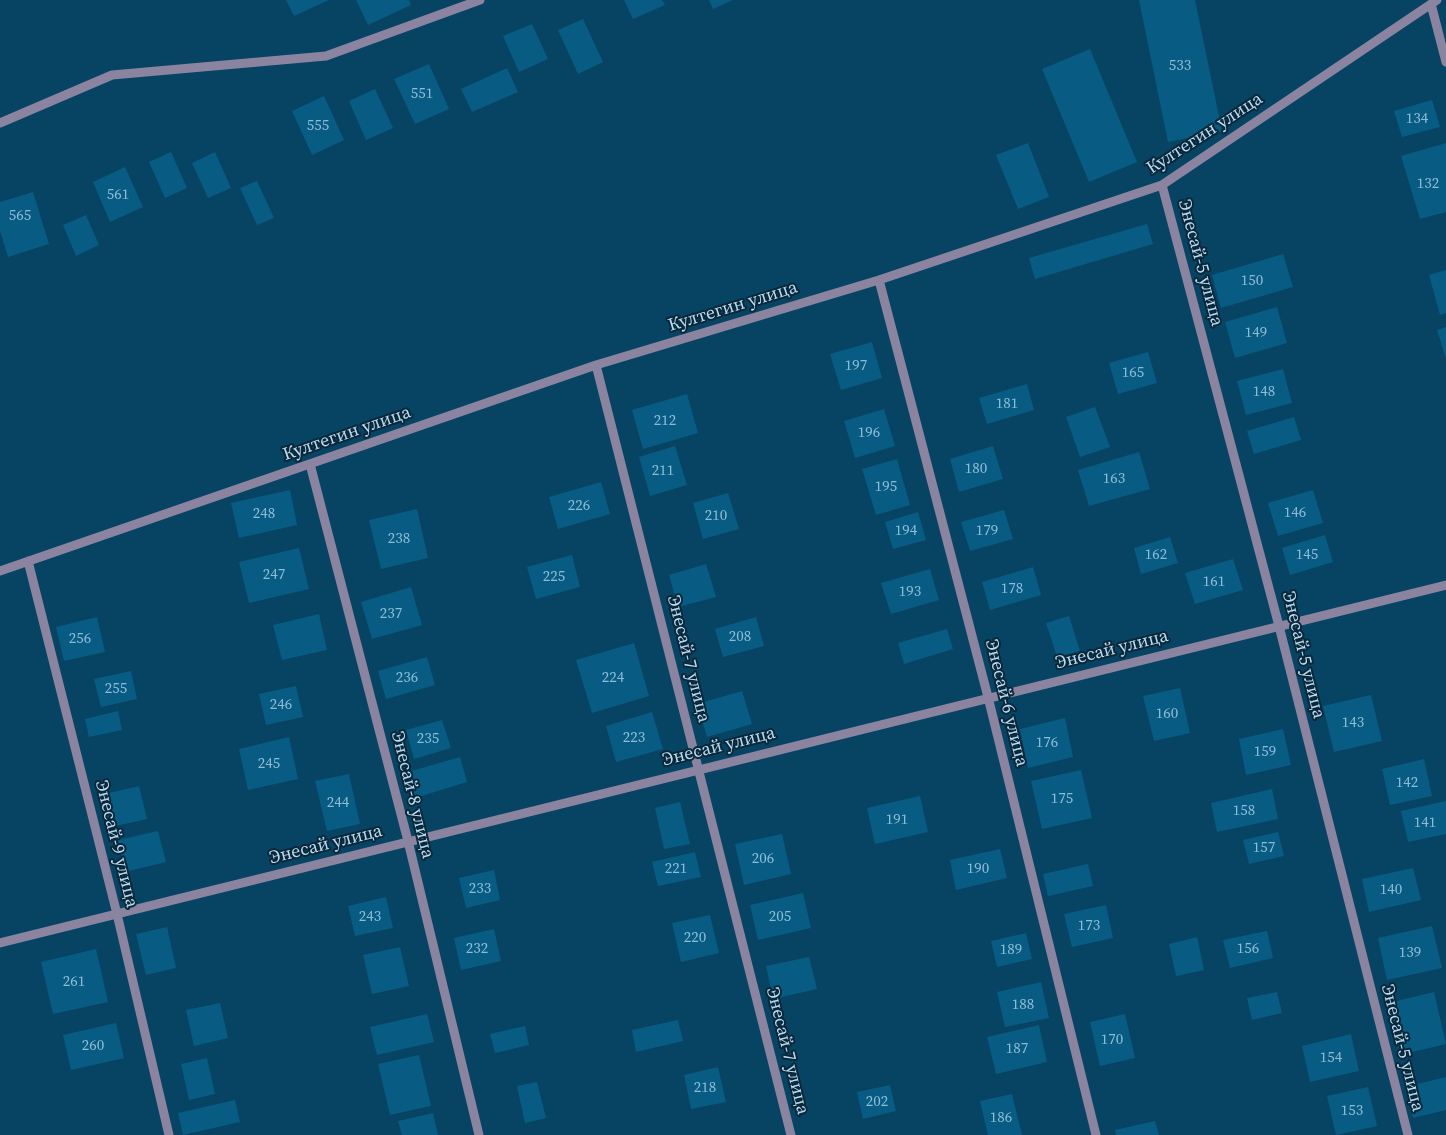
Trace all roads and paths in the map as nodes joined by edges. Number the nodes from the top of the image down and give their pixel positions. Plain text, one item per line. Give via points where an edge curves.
1 (480, 0) edge
2 (1434, 2) edge
3 (1446, 62) edge
4 (0, 123) edge
5 (1162, 185) junction
6 (879, 280) junction
7 (596, 365) junction
8 (310, 464) junction
9 (28, 561) junction
10 (0, 571) edge
11 (1446, 585) edge
12 (1279, 626) junction
13 (988, 697) junction
14 (700, 769) junction
15 (408, 841) junction
16 (117, 914) junction
17 (0, 943) edge
18 (169, 1135) edge
19 (480, 1135) edge
20 (791, 1135) edge
21 (1096, 1135) edge
22 (1408, 1135) edge

1 - 4 street via 326,56 112,75
2 - 3 street
2 - 5 street, Култегин улица
5 - 6 street, Култегин улица
5 - 12 street, Энесай-5 улица
6 - 7 street, Култегин улица
6 - 13 street, Энесай-6 улица
7 - 8 street, Култегин улица
7 - 14 street, Энесай-7 улица
8 - 9 street, Култегин улица
8 - 15 street, Энесай-8 улица
9 - 10 street, Култегин улица
9 - 16 street, Энесай-9 улица
11 - 12 street, Энесай улица
12 - 13 street, Энесай улица
12 - 22 street, Энесай-5 улица
13 - 14 street, Энесай улица
13 - 21 street, Энесай-6 улица
14 - 15 street, Энесай улица
14 - 20 street, Энесай-7 улица
15 - 16 street, Энесай улица
15 - 19 street, Энесай-8 улица
16 - 17 street, Энесай улица
16 - 18 street, Энесай-9 улица

